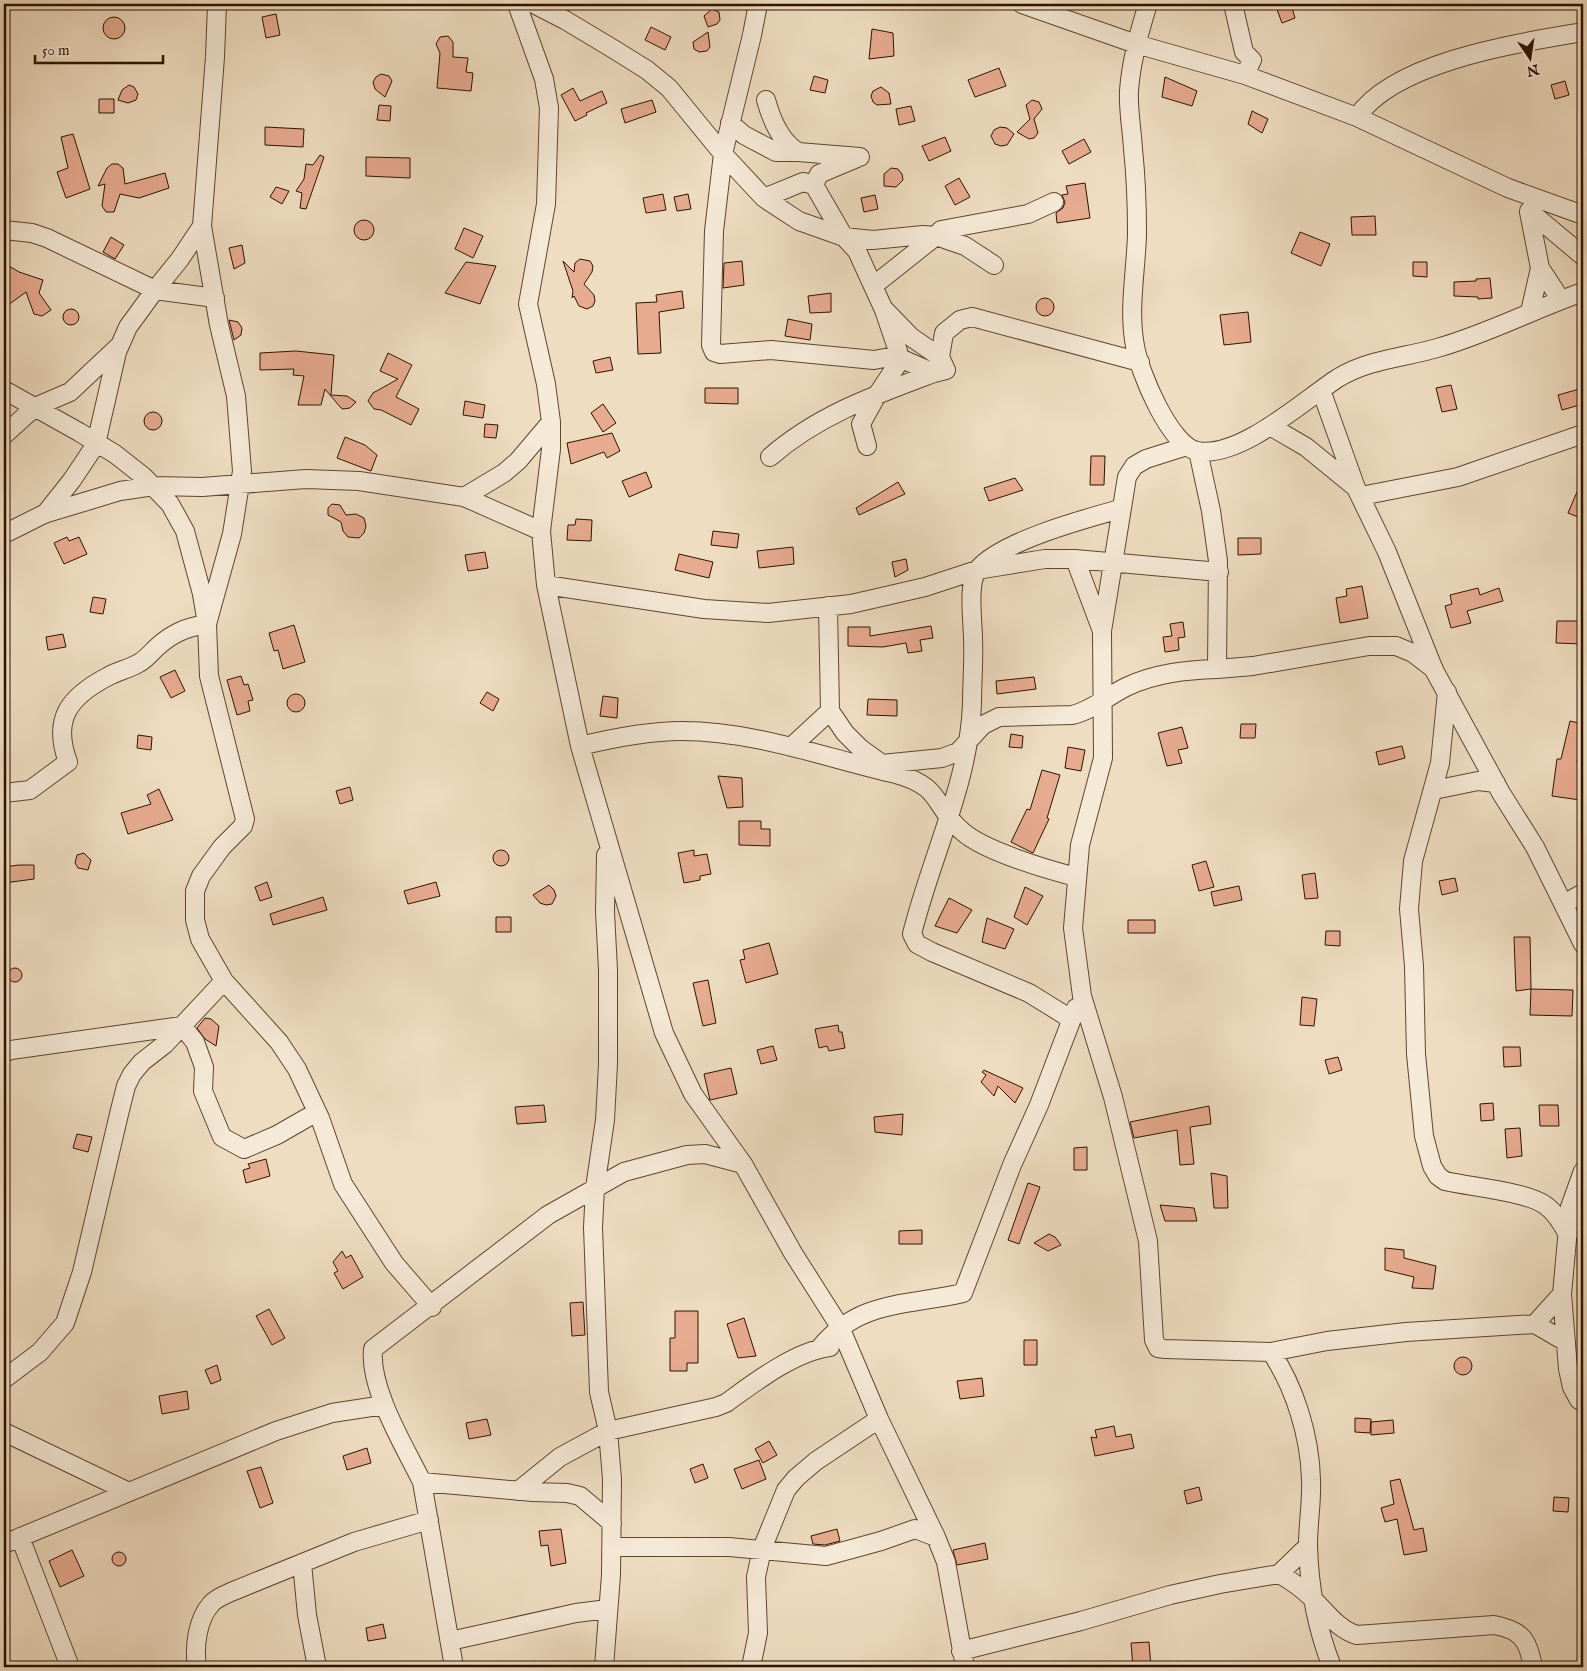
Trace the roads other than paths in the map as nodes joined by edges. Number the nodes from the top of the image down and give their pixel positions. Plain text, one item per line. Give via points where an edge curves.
1 (217, 4) edge
2 (517, 4) edge
3 (534, 4) edge
4 (758, 4) edge
5 (1022, 4) edge
6 (1148, 4) edge
7 (1233, 4) edge
8 (1583, 32) edge
9 (1136, 44) junction
10 (1245, 75) junction
11 (766, 100) dead end
12 (1357, 117) junction
13 (730, 123) junction
14 (798, 152) junction
15 (722, 154) junction
16 (814, 185) junction
17 (1508, 188) junction
18 (764, 198) junction
19 (1054, 202) dead end
20 (1530, 212) junction
21 (1583, 215) edge
22 (202, 226) junction
23 (4, 230) edge
24 (936, 236) junction
25 (844, 237) junction
26 (1583, 256) edge
27 (994, 264) dead end
28 (1540, 268) junction
29 (873, 286) junction
30 (155, 290) junction
31 (1583, 292) edge
32 (215, 298) junction
33 (1561, 300) junction
34 (882, 308) junction
35 (1530, 312) junction
36 (120, 346) junction
37 (896, 356) junction
38 (1140, 362) junction
39 (937, 365) junction
40 (4, 390) edge
41 (1321, 390) junction
42 (877, 395) junction
43 (35, 407) junction
44 (551, 422) junction
45 (1270, 426) junction
46 (1583, 434) edge
47 (4, 435) edge
48 (96, 444) junction
49 (867, 446) dead end
50 (1192, 449) junction
51 (770, 457) dead end
52 (241, 484) junction
53 (154, 486) junction
54 (1358, 492) junction
55 (464, 498) junction
56 (1120, 509) junction
57 (44, 514) junction
58 (541, 531) junction
59 (5, 532) edge
60 (1075, 559) junction
61 (1112, 562) junction
62 (977, 570) junction
63 (1219, 572) junction
64 (546, 585) junction
65 (828, 606) junction
66 (206, 624) junction
67 (1102, 631) junction
68 (1218, 669) junction
69 (1434, 670) junction
70 (1447, 692) junction
71 (1102, 700) junction
72 (830, 711) junction
73 (969, 742) junction
74 (580, 746) junction
75 (791, 747) junction
76 (889, 769) junction
77 (1496, 783) junction
78 (1434, 790) junction
79 (4, 794) edge
80 (949, 816) junction
81 (607, 837) junction
82 (1076, 877) junction
83 (1583, 893) edge
84 (1564, 904) junction
85 (1583, 944) edge
86 (224, 981) junction
87 (1082, 996) junction
88 (1071, 1018) junction
89 (182, 1026) junction
90 (4, 1053) edge
91 (317, 1112) junction
92 (742, 1164) junction
93 (1583, 1171) edge
94 (596, 1188) junction
95 (1574, 1191) junction
96 (1543, 1204) junction
97 (1568, 1235) junction
98 (1562, 1294) junction
99 (432, 1307) junction
100 (1535, 1324) junction
101 (840, 1327) junction
102 (1566, 1342) junction
103 (850, 1348) junction
104 (819, 1349) junction
105 (1270, 1352) junction
106 (4, 1379) edge
107 (1583, 1402) edge
108 (384, 1406) junction
109 (878, 1419) junction
110 (608, 1431) junction
111 (4, 1432) edge
112 (422, 1482) junction
113 (518, 1491) junction
114 (130, 1492) junction
115 (429, 1520) junction
116 (612, 1523) junction
117 (20, 1537) junction
118 (936, 1537) junction
119 (4, 1544) edge
120 (612, 1546) junction
121 (1308, 1546) junction
122 (762, 1549) junction
123 (302, 1563) junction
124 (1279, 1574) junction
125 (1314, 1600) junction
126 (608, 1609) junction
127 (450, 1641) junction
128 (963, 1659) edge
129 (70, 1667) edge
130 (197, 1667) edge
131 (317, 1667) edge
132 (454, 1667) edge
133 (604, 1667) edge
134 (751, 1667) edge
135 (1332, 1667) edge
136 (1533, 1667) edge

1 - 22 street
2 - 44 street via 544,80 550,108 546,204 528,304
3 - 15 street via 647,70 674,94
4 - 13 street
5 - 9 street
6 - 9 street
7 - 10 street via 1244,52 1252,60
8 - 12 street via 1470,54 1430,68 1382,90
9 - 10 street
9 - 38 street via 1129,92 1137,234 1132,328
10 - 12 street
11 - 14 street via 771,116 790,147
12 - 17 street
13 - 14 street via 744,135 776,152
13 - 15 street
14 - 16 street via 860,157 819,174
15 - 18 street
15 - 37 street via 711,284 711,345 714,352 771,350 874,360
16 - 18 street via 803,182
16 - 25 street
17 - 20 street
17 - 21 street
18 - 25 street via 799,221
19 - 24 street via 1028,214 941,230
20 - 26 street
20 - 28 street
22 - 30 street
22 - 32 street
23 - 30 street via 47,238
24 - 25 street via 873,240
24 - 27 street via 965,246
24 - 29 street
25 - 29 street via 857,251
28 - 33 street
28 - 35 street
29 - 34 street
30 - 32 street
30 - 36 street via 136,314
31 - 33 street
32 - 52 street via 236,396 241,437
33 - 35 street
34 - 37 street via 897,342
34 - 39 street
35 - 41 street via 1435,349 1361,367
36 - 43 street via 70,392
36 - 48 street
37 - 39 street
37 - 42 street via 897,365
38 - 39 street via 972,317 960,320 944,333
38 - 50 street via 1156,402 1177,438
39 - 42 street
40 - 43 street
41 - 45 street
41 - 54 street
42 - 49 street via 861,424
42 - 51 street via 844,408 791,438
43 - 47 street
43 - 48 street
44 - 55 street via 518,461
44 - 58 street
45 - 50 street via 1232,446
45 - 54 street via 1306,447
46 - 54 street via 1458,477
48 - 53 street via 115,454
48 - 57 street
50 - 56 street via 1146,459 1134,466 1127,477
50 - 63 street via 1211,511
52 - 53 street
52 - 55 street via 332,479
52 - 66 street via 232,534
53 - 57 street via 120,491
53 - 66 street via 170,504 185,531 196,567
54 - 69 street via 1387,552
55 - 58 street
56 - 61 street
56 - 62 street via 998,552
57 - 59 street
58 - 64 street
60 - 61 street
60 - 62 street via 1037,560
60 - 67 street
61 - 63 street
61 - 67 street
62 - 65 street via 925,587
62 - 73 street via 972,590
63 - 68 street
64 - 65 street via 738,613 795,612
64 - 74 street
65 - 72 street
66 - 79 street via 188,627 164,640 140,663 107,677 74,700 61,723 63,749 68,762 30,790
66 - 86 street via 209,676 245,819 243,826 222,847 201,876 195,891 200,939
67 - 71 street
68 - 69 street via 1369,646 1396,646 1413,652
68 - 71 street via 1163,675 1129,686
69 - 70 street
70 - 77 street
70 - 78 street via 1445,731
71 - 73 street via 1072,716 999,717 983,725
71 - 82 street via 1103,758 1080,845
72 - 75 street
72 - 76 street via 855,743
73 - 76 street via 958,752 942,758
73 - 80 street
74 - 75 street via 651,733 682,731 736,736
74 - 81 street
75 - 76 street
76 - 80 street via 929,788
77 - 78 street via 1478,781
77 - 84 street via 1535,847
78 - 96 street via 1413,861 1409,909 1416,1054 1428,1153 1438,1176 1445,1181 1525,1197
80 - 82 street via 972,839 1045,869
80 - 88 street via 918,911 913,939 932,952 1029,994
81 - 92 street via 664,1033 693,1094
81 - 94 street via 608,1064
82 - 87 street via 1074,928
83 - 84 street
84 - 85 street
86 - 89 street
86 - 91 street via 279,1042
87 - 88 street
87 - 105 street via 1113,1097 1148,1241 1154,1340 1158,1348
88 - 101 street via 964,1293 883,1306
89 - 90 street
89 - 91 street via 195,1042 204,1067 202,1091 222,1137 244,1149
89 - 106 street via 142,1062 126,1086 82,1272 65,1323 40,1352
91 - 99 street via 343,1184 394,1263
92 - 94 street via 705,1154 687,1154 624,1172
92 - 101 street
93 - 95 street
94 - 99 street via 548,1215
94 - 110 street via 593,1259 599,1392
95 - 96 street
95 - 97 street
96 - 97 street via 1555,1213
97 - 98 street
98 - 100 street
98 - 102 street
99 - 108 street via 373,1349
100 - 102 street
100 - 105 street via 1406,1332 1327,1341
101 - 103 street
101 - 104 street
102 - 107 street via 1572,1387
103 - 104 street
103 - 109 street
104 - 110 street via 716,1407
105 - 121 street via 1291,1389 1306,1438 1311,1480
108 - 112 street
108 - 114 street via 332,1413 276,1430
109 - 118 street
109 - 122 street via 796,1478 786,1490
110 - 113 street via 560,1457
110 - 116 street
111 - 114 street
112 - 113 street
112 - 115 street
113 - 116 street via 580,1496
114 - 117 street
115 - 123 street via 354,1542
115 - 127 street
116 - 120 street
117 - 119 street
117 - 129 street
118 - 122 street via 915,1529 826,1556
118 - 128 street via 946,1562
120 - 122 street
120 - 126 street
121 - 124 street
121 - 125 street
122 - 134 street via 756,1577 758,1633
123 - 130 street via 212,1602 204,1614 197,1642
123 - 131 street
124 - 125 street
124 - 128 street via 1170,1595
125 - 135 street via 1321,1640
125 - 136 street via 1335,1622 1357,1635 1494,1625 1517,1630 1529,1648
126 - 127 street
126 - 133 street
127 - 132 street

